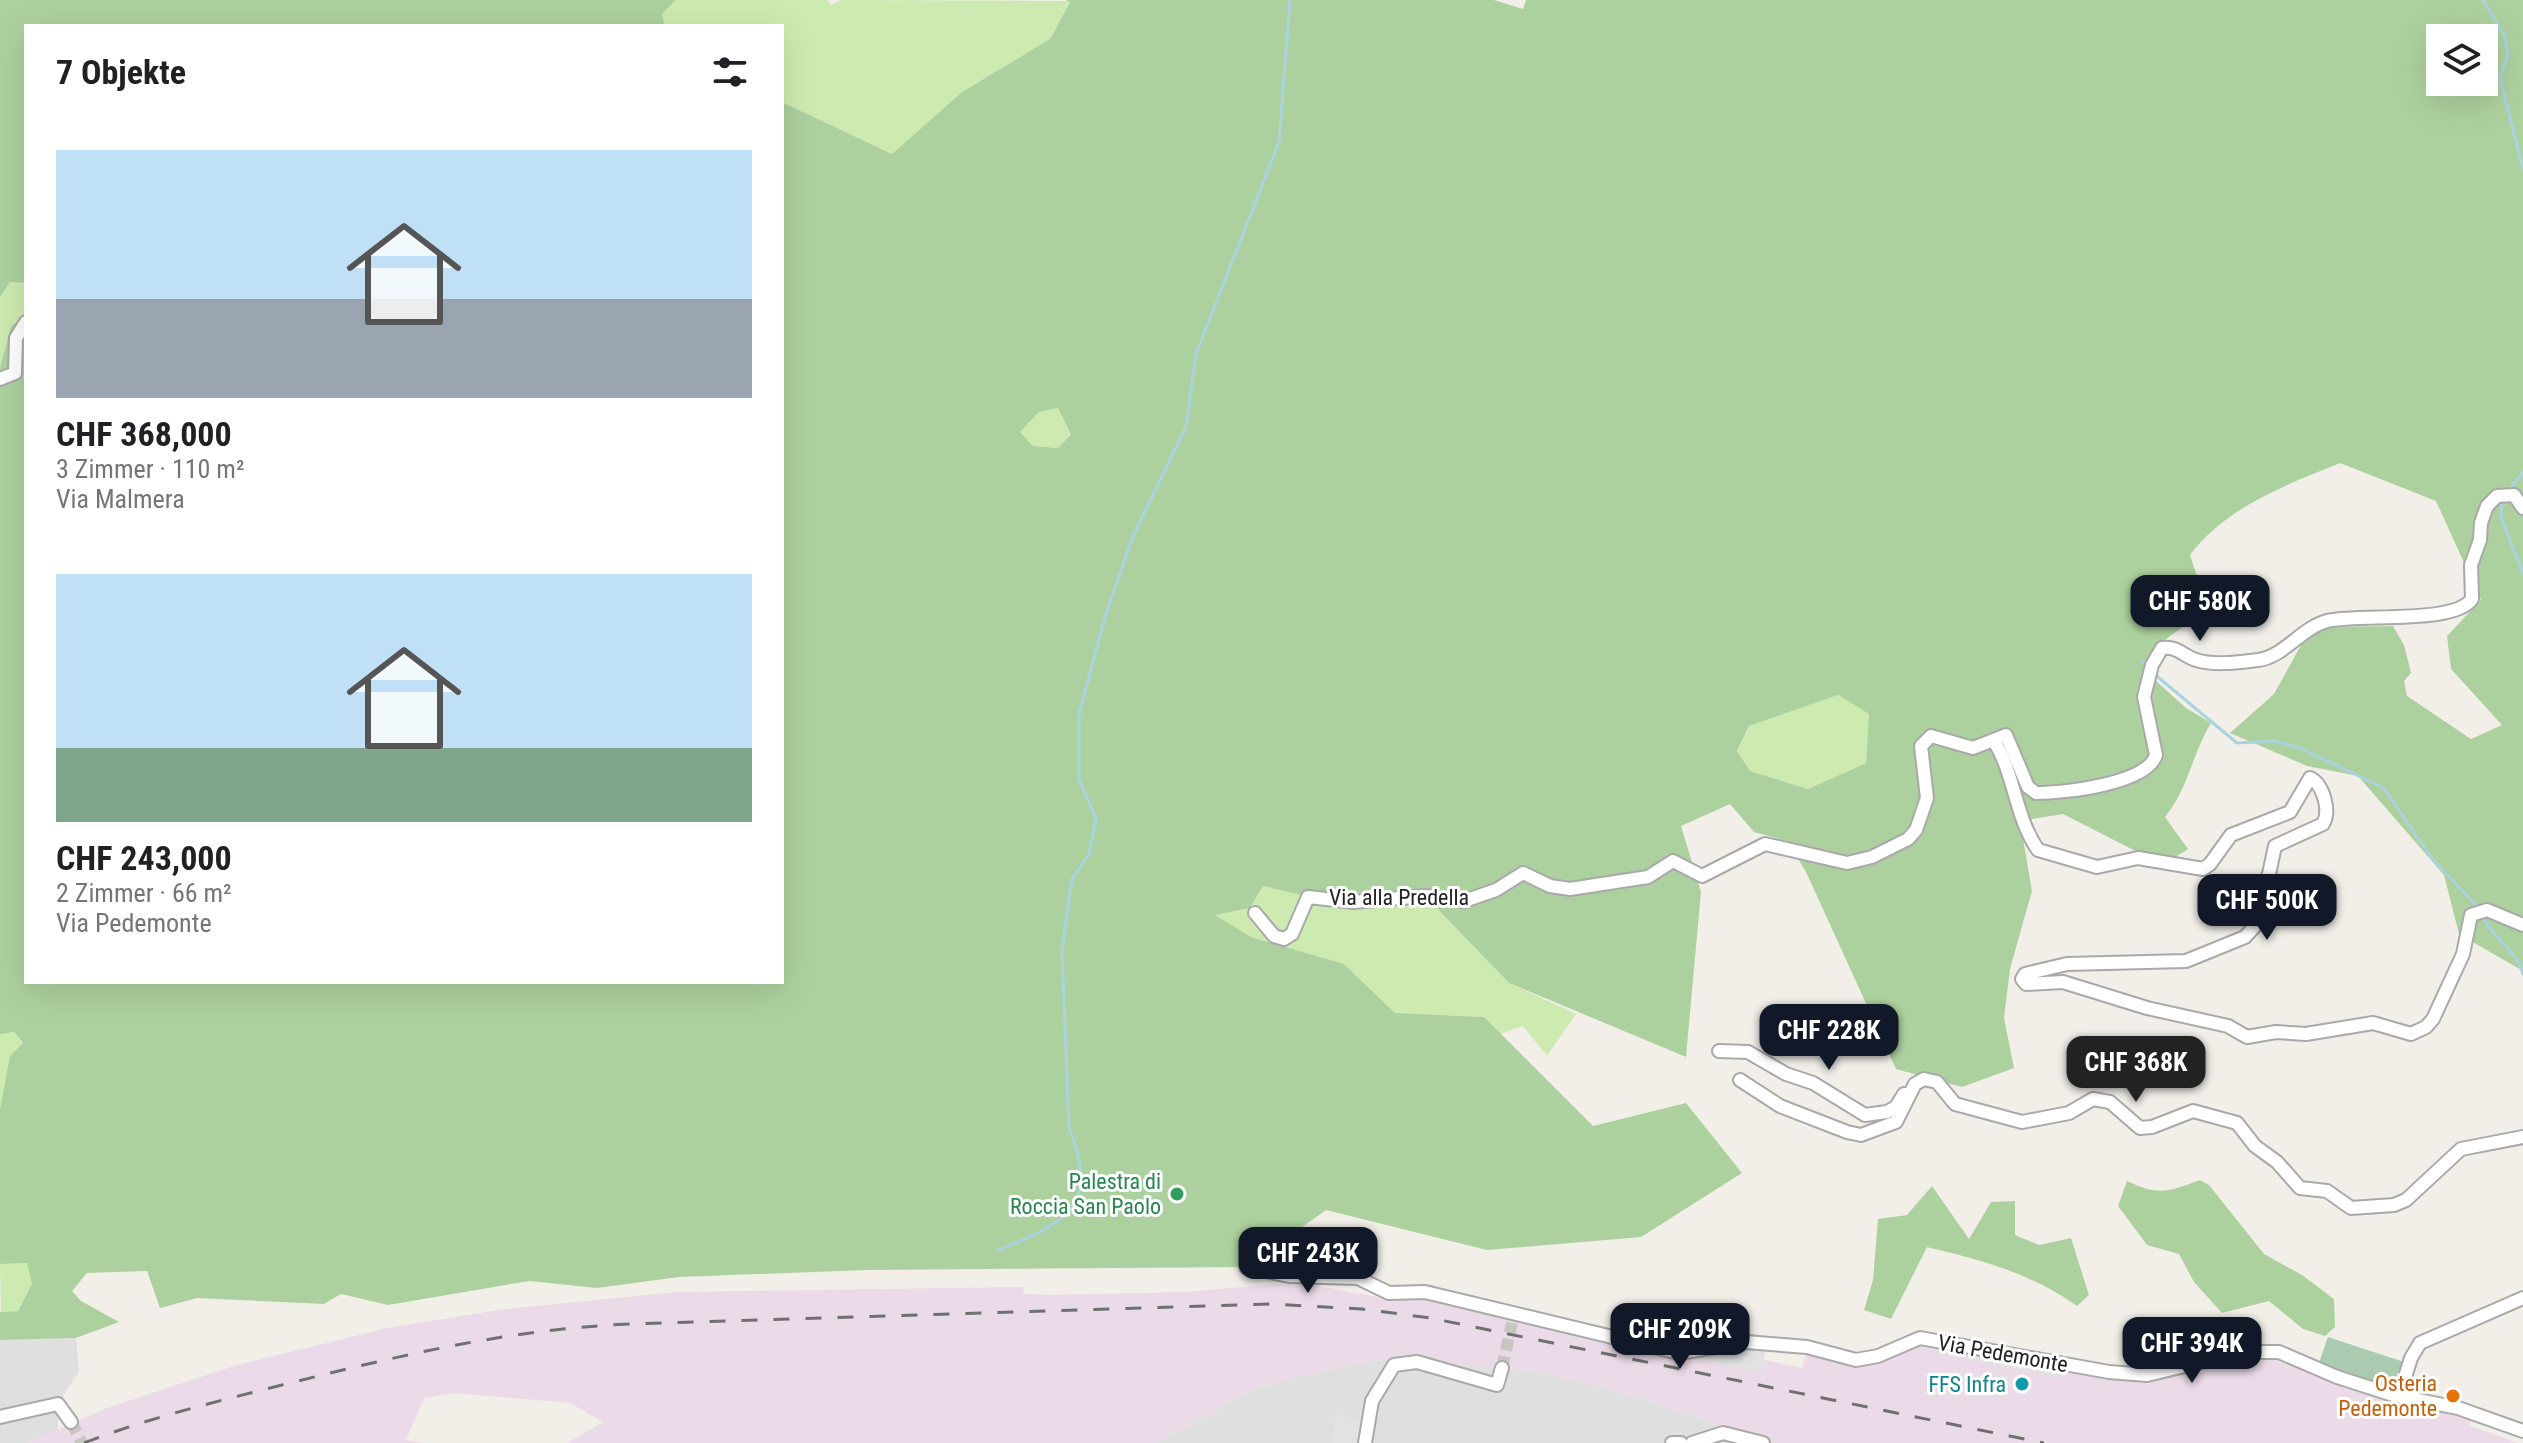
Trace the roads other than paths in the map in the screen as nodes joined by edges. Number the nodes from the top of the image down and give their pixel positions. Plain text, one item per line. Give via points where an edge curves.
1 (24, 325) edge
2 (0, 379) edge
3 (2523, 508) edge
4 (1994, 741) junction
5 (1255, 913) dead end
6 (2523, 925) edge
7 (1719, 1051) dead end
8 (1740, 1080) dead end
9 (1918, 1080) junction
10 (2523, 1137) edge
11 (1246, 1267) dead end
12 (2523, 1298) edge
13 (1502, 1368) dead end
14 (2399, 1396) junction
15 (0, 1417) edge
16 (71, 1422) tunnel mouth
17 (2523, 1431) edge
18 (1365, 1443) edge
19 (1672, 1443) edge
20 (1681, 1443) edge
21 (1692, 1443) edge
22 (1763, 1443) edge

1 - 2 street via 16,338 15,373
3 - 4 street via 2514,495 2497,496 2487,506 2471,565 2472,599 2464,606 2329,621 2273,656 2255,660 2205,662 2176,648 2160,649 2144,697 2156,755 2140,774 2036,793 2009,738 2003,734
4 - 5 street, Via alla Predella via 1973,748 1934,736 1926,739 1920,753 1927,798 1914,833 1855,862 1823,860 1765,844 1702,876 1673,861 1648,877 1570,889 1523,873 1464,901 1308,897 1292,934 1284,939 1270,933
4 - 6 street via 2038,850 2097,867 2138,858 2203,869 2231,835 2290,812 2310,778 2320,787 2327,812 2323,824 2275,846 2255,926 2245,937 2186,961 2067,964 2027,973 2022,979 2026,984 2063,982 2228,1026 2247,1037 2373,1023 2411,1034 2433,1019 2463,954 2471,915 2484,909
7 - 9 street via 1748,1052 1865,1115 1896,1107 1909,1083
8 - 9 street via 1780,1106 1861,1135 1896,1122
9 - 10 street via 1937,1082 1955,1104 2022,1122 2069,1113 2093,1099 2110,1102 2140,1128 2202,1112 2241,1126 2297,1186 2325,1190 2357,1209 2403,1202 2461,1149
11 - 14 street, Via Pedemonte via 1289,1276 1358,1278 1389,1293 1425,1292 1512,1318 1679,1353 1746,1342 1807,1347 1856,1360 1920,1338 2147,1375 2243,1352 2279,1352
12 - 14 street via 2420,1343
13 - 18 street via 1497,1385 1417,1362 1394,1365 1372,1401
14 - 17 street, Via Pedemonte via 2458,1408
15 - 16 street via 58,1404
19 - 20 street
21 - 22 street via 1723,1433

